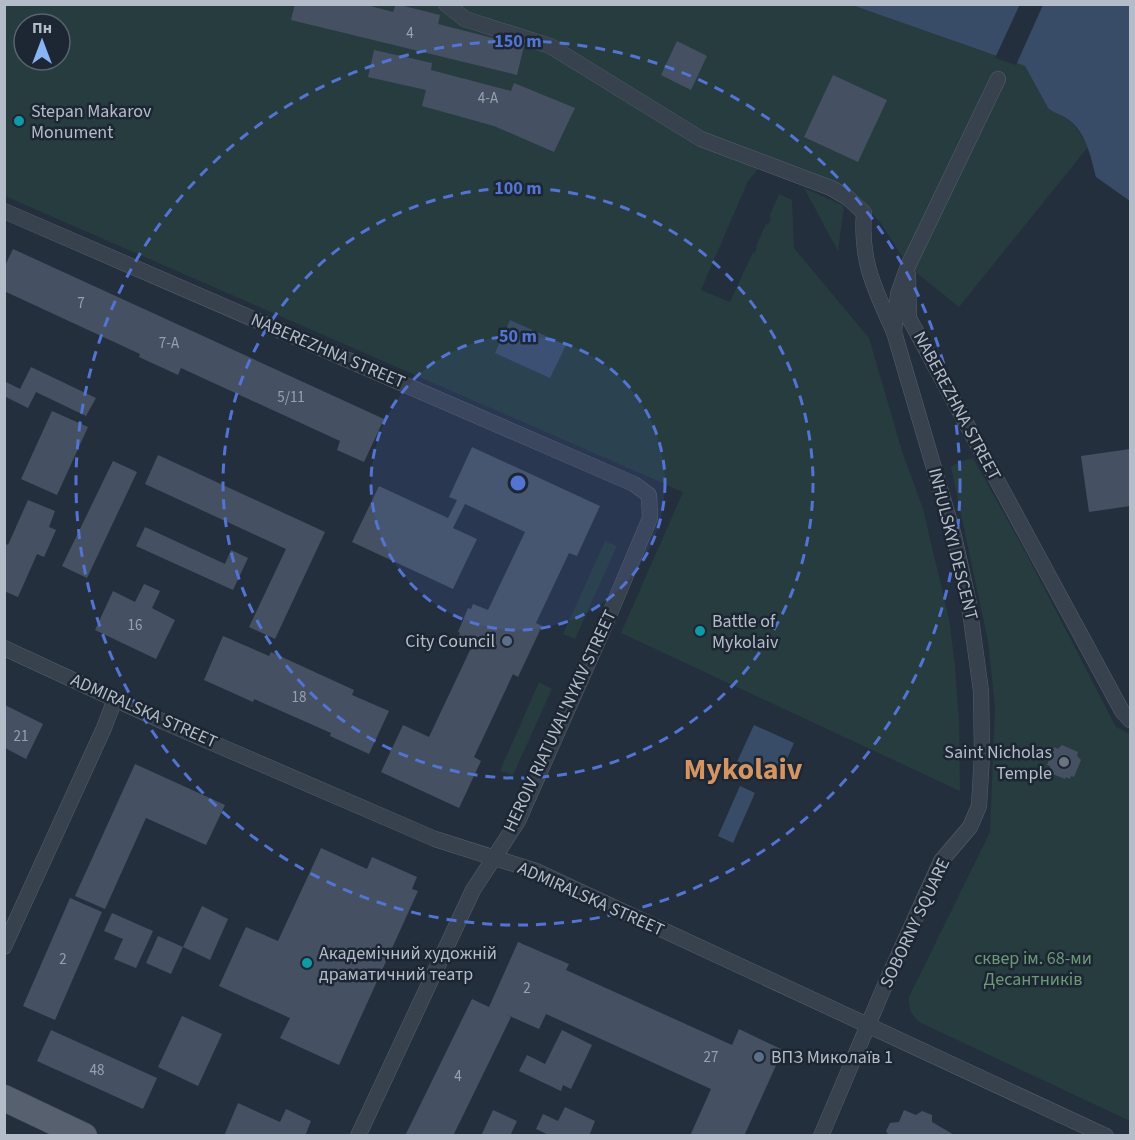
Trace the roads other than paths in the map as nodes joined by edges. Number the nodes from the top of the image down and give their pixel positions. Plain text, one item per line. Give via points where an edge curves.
1 (446, 4) edge
2 (998, 79) dead end
3 (4, 211) edge
4 (908, 266) junction
5 (894, 332) junction
6 (649, 495) joint
7 (4, 648) edge
8 (115, 699) junction
9 (1131, 720) edge
10 (970, 827) joint
11 (494, 858) junction
12 (4, 947) edge
13 (869, 1025) junction
14 (4, 1098) edge
15 (84, 1136) edge
16 (358, 1136) edge
17 (821, 1136) edge
18 (1106, 1136) edge

1 - 5 street via 465,19 550,46 701,139 848,198 864,213 862,234 868,274
2 - 4 street, NABEREZHNA STREET
3 - 6 street, NABEREZHNA STREET via 634,484
4 - 5 street, INHULSKYI DESCENT via 898,294
4 - 9 street, NABEREZHNA STREET via 909,318 1122,711
5 - 10 street, INHULSKYI DESCENT via 954,536 976,643 982,755 979,806
6 - 11 street, HEROIV RIATUVAL'NYKIV STREET via 650,518 605,625 515,827
7 - 8 street, ADMIRALSKA STREET
8 - 11 street, ADMIRALSKA STREET via 435,839
8 - 12 street
10 - 13 street, SOBORNY SQUARE via 941,861
11 - 13 street, ADMIRALSKA STREET via 536,871
11 - 16 street, HEROIV RIATUVAL'NYKIV STREET via 473,890
13 - 17 street, SOBORNY SQUARE
13 - 18 street, ADMIRALSKA STREET
14 - 15 main road

